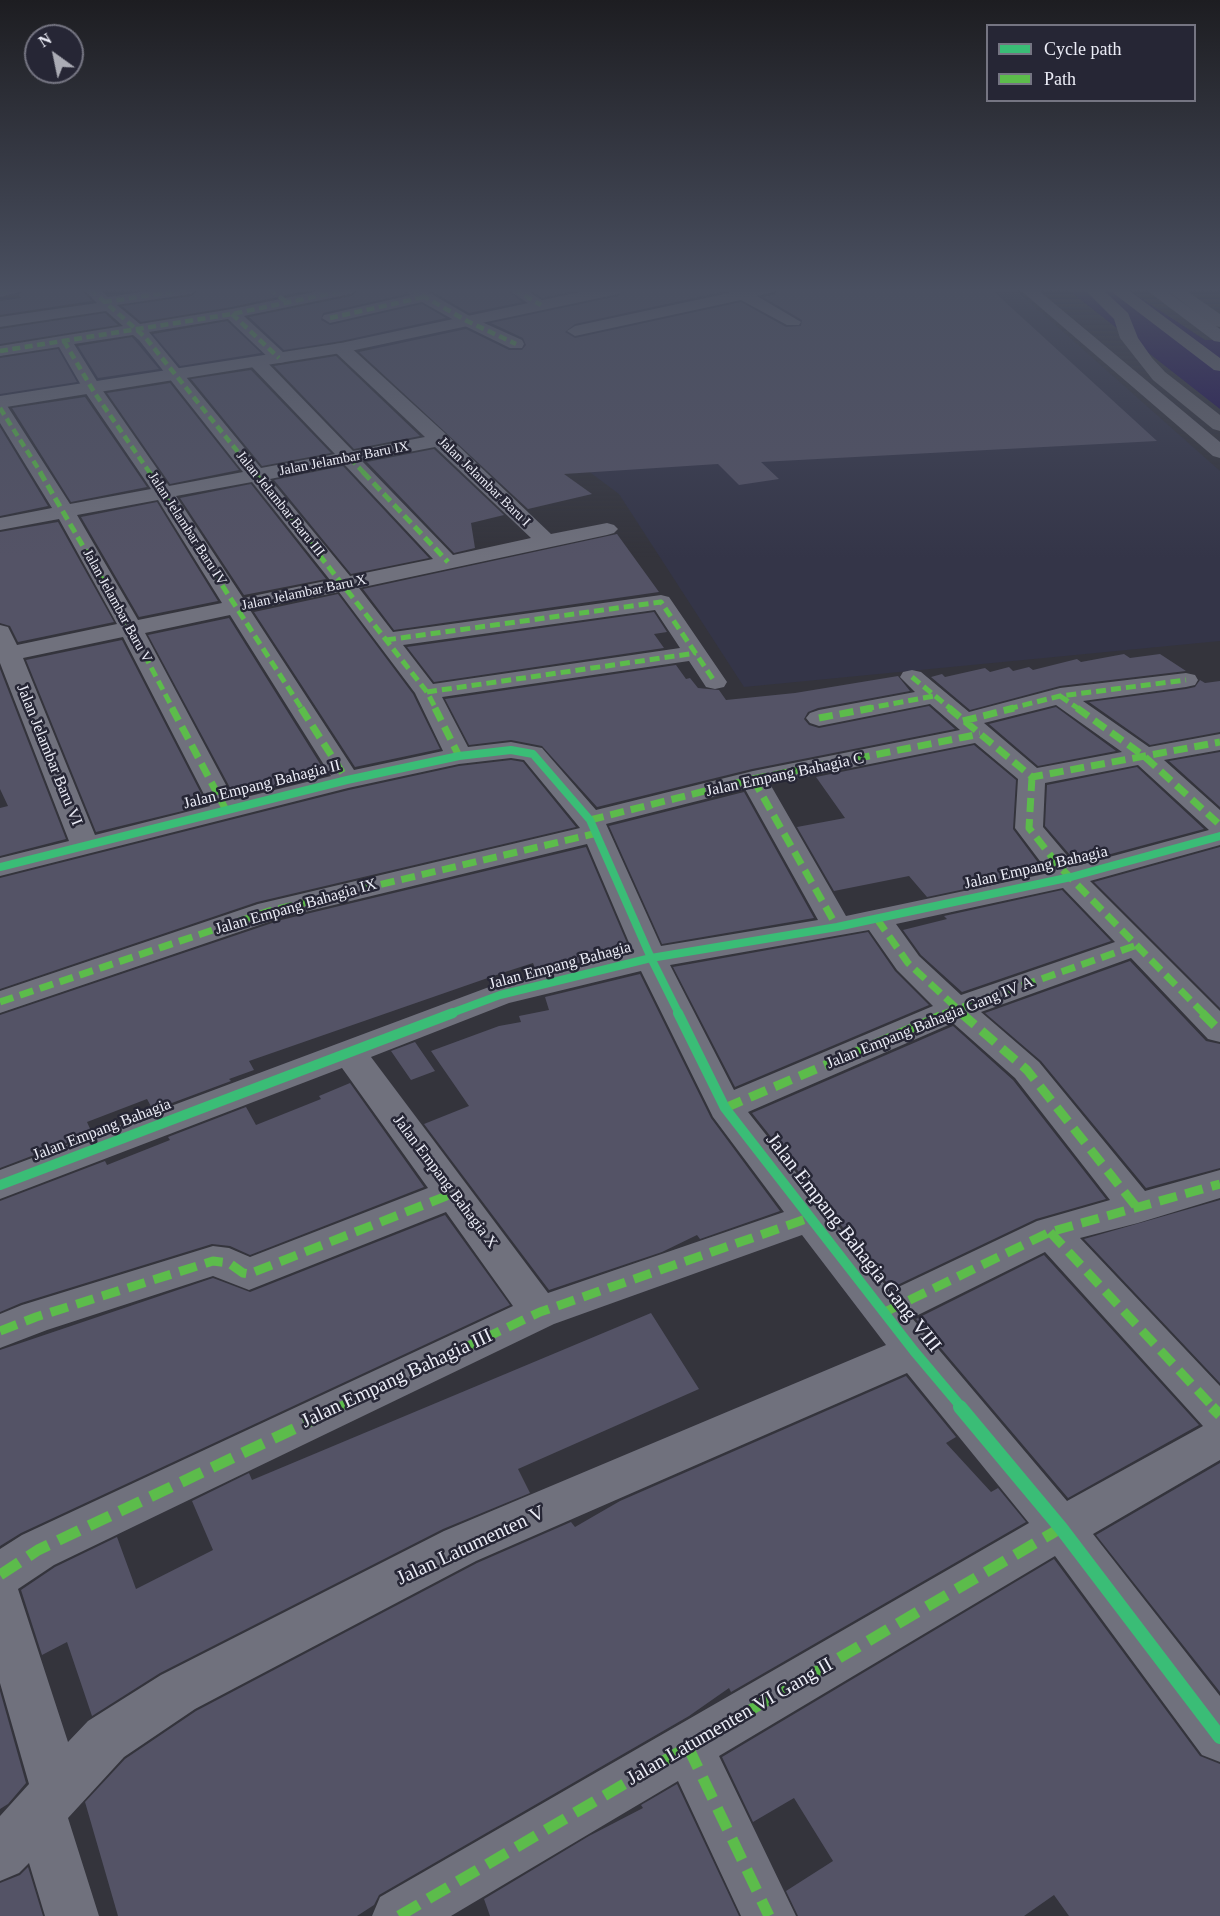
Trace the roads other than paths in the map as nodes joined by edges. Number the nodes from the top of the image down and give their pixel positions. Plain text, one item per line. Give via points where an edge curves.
1 (87, 378) edge
2 (147, 378) edge
3 (179, 378) edge
4 (273, 378) edge
5 (374, 378) edge
6 (1133, 378) edge
7 (1164, 378) edge
8 (92, 387) junction
9 (0, 402) edge
10 (0, 408) edge
11 (1220, 425) edge
12 (441, 440) junction
13 (1220, 452) edge
14 (350, 458) junction
15 (256, 475) junction
16 (164, 493) junction
17 (65, 512) junction
18 (0, 524) edge
19 (607, 529) dead end
20 (547, 542) junction
21 (448, 562) junction
22 (345, 585) junction
23 (237, 607) junction
24 (131, 629) junction
25 (386, 640) junction
26 (3, 648) edge
27 (696, 653) junction
28 (912, 677) dead end
29 (1186, 680) dead end
30 (715, 682) dead end
31 (427, 692) junction
32 (934, 696) junction
33 (1060, 696) junction
34 (819, 718) dead end
35 (971, 728) junction
36 (1220, 742) edge
37 (533, 754) joint
38 (459, 756) junction
39 (1144, 756) junction
40 (1032, 777) junction
41 (753, 779) junction
42 (347, 780) junction
43 (226, 810) junction
44 (1220, 825) edge
45 (594, 826) junction
46 (1220, 836) edge
47 (85, 845) junction
48 (0, 867) edge
49 (1071, 877) junction
50 (877, 919) junction
51 (837, 927) junction
52 (1137, 945) junction
53 (651, 958) junction
54 (0, 1002) edge
55 (958, 1008) junction
56 (1220, 1031) edge
57 (349, 1052) junction
58 (725, 1108) junction
59 (1220, 1184) edge
60 (0, 1185) edge
61 (454, 1192) junction
62 (1138, 1209) junction
63 (809, 1218) junction
64 (1050, 1232) junction
65 (540, 1312) junction
66 (0, 1331) edge
67 (900, 1332) junction
68 (1220, 1415) edge
69 (1220, 1438) edge
70 (1061, 1528) junction
71 (0, 1575) edge
72 (0, 1602) edge
73 (1220, 1737) edge
74 (688, 1747) junction
75 (48, 1802) junction
76 (0, 1854) edge
77 (72, 1916) edge
78 (399, 1916) edge
79 (770, 1916) edge

1 - 8 street, Jalan Jelambar Baru IV
2 - 8 street
3 - 15 street, Jalan Jelambar Baru III
4 - 14 street
5 - 12 street, Jalan Jelambar Baru I
6 - 13 highway
7 - 11 highway
8 - 9 street
8 - 16 street, Jalan Jelambar Baru IV
10 - 17 street, Jalan Jelambar Baru V
12 - 14 street, Jalan Jelambar Baru IX
12 - 20 street, Jalan Jelambar Baru I
14 - 15 street, Jalan Jelambar Baru IX
14 - 21 street
15 - 16 street, Jalan Jelambar Baru IX
15 - 22 street, Jalan Jelambar Baru III
16 - 17 street, Jalan Jelambar Baru IX
16 - 23 street, Jalan Jelambar Baru IV
17 - 18 street, Jalan Jelambar Baru IX
17 - 24 street, Jalan Jelambar Baru V
19 - 20 street, Jalan Jelambar Baru X
20 - 21 street, Jalan Jelambar Baru X
21 - 22 street, Jalan Jelambar Baru X
22 - 23 street, Jalan Jelambar Baru X
22 - 25 street, Jalan Jelambar Baru III
23 - 24 street, Jalan Jelambar Baru X
23 - 42 street, Jalan Jelambar Baru IV
24 - 26 street, Jalan Jelambar Baru X
24 - 43 street, Jalan Jelambar Baru V
25 - 27 street via 661,602
25 - 31 street, Jalan Jelambar Baru III
26 - 47 street, Jalan Jelambar Baru VI
27 - 30 street
27 - 31 street
28 - 32 street
29 - 33 street, Jalan Empang Bahagia C
31 - 38 street, Jalan Jelambar Baru III
32 - 34 street
32 - 35 street
33 - 35 street, Jalan Empang Bahagia C
33 - 39 street
35 - 40 street
35 - 41 street, Jalan Empang Bahagia C via 898,752
36 - 39 street
37 - 38 street, Jalan Empang Bahagia II via 511,750
37 - 45 street, Jalan Empang Bahagia Gang VIII
38 - 42 street, Jalan Empang Bahagia II
39 - 40 street
39 - 44 street
40 - 49 street via 1029,828
41 - 45 street, Jalan Empang Bahagia C
41 - 51 street
42 - 43 street, Jalan Empang Bahagia II
43 - 47 street, Jalan Empang Bahagia II
45 - 53 street, Jalan Empang Bahagia Gang VIII
45 - 54 street, Jalan Empang Bahagia IX via 269,912
46 - 49 street, Jalan Empang Bahagia
47 - 48 street, Jalan Empang Bahagia II
49 - 50 street, Jalan Empang Bahagia
49 - 52 street
50 - 51 street, Jalan Empang Bahagia
50 - 55 street via 908,963
51 - 53 street, Jalan Empang Bahagia
52 - 55 street, Jalan Empang Bahagia Gang IV A
52 - 56 street
53 - 57 street, Jalan Empang Bahagia via 500,995
53 - 58 street, Jalan Empang Bahagia Gang VIII
55 - 58 street, Jalan Empang Bahagia Gang IV A
55 - 62 street via 1027,1070
57 - 60 street, Jalan Empang Bahagia
57 - 61 street, Jalan Empang Bahagia X
58 - 63 street, Jalan Empang Bahagia Gang VIII
59 - 62 street, Jalan Latumenten V
61 - 65 street, Jalan Empang Bahagia X
61 - 66 street via 249,1274 229,1263 213,1261
62 - 64 street, Jalan Latumenten V
63 - 65 street, Jalan Empang Bahagia III
63 - 67 street, Jalan Empang Bahagia Gang VIII
64 - 67 street, Jalan Latumenten V
64 - 68 street
65 - 71 street, Jalan Empang Bahagia III via 38,1550
67 - 70 street, Jalan Empang Bahagia Gang VIII
67 - 75 street, Jalan Latumenten V via 460,1546 178,1692 106,1738
69 - 70 street, Jalan Latumenten VI Gang II
70 - 73 street, Jalan Empang Bahagia Gang VIII
70 - 74 street, Jalan Latumenten VI Gang II
72 - 75 street
74 - 78 street, Jalan Latumenten VI Gang II
74 - 79 street
75 - 76 street, Jalan Latumenten V
75 - 77 street

